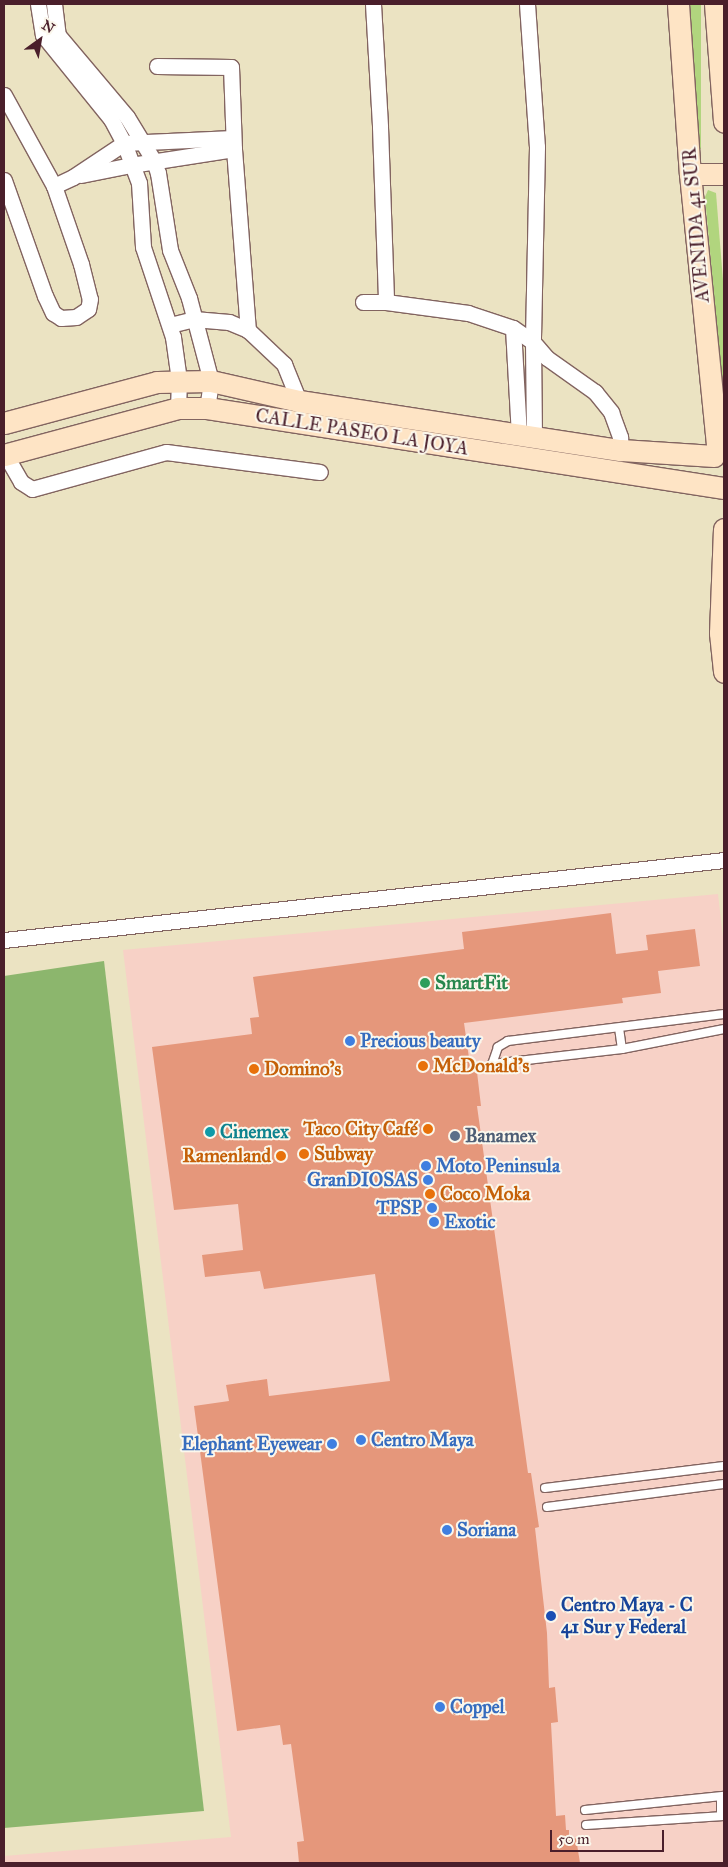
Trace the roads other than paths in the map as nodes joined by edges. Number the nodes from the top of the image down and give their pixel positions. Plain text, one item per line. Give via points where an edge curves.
1 (38, 4) edge
2 (54, 4) edge
3 (372, 4) edge
4 (527, 4) edge
5 (678, 4) edge
6 (718, 11) edge
7 (43, 35) junction
8 (58, 35) junction
9 (157, 66) dead end
10 (4, 95) edge
11 (724, 122) edge
12 (142, 141) junction
13 (124, 143) junction
14 (233, 144) junction
15 (154, 161) junction
16 (131, 165) junction
17 (690, 174) junction
18 (724, 174) edge
19 (73, 177) junction
20 (4, 180) edge
21 (54, 186) junction
22 (363, 302) dead end
23 (386, 302) junction
24 (194, 319) junction
25 (170, 325) junction
26 (513, 328) junction
27 (248, 330) junction
28 (533, 342) junction
29 (179, 380) junction
30 (211, 381) junction
31 (298, 401) junction
32 (178, 408) junction
33 (207, 408) junction
34 (4, 424) edge
35 (526, 435) junction
36 (718, 446) edge
37 (621, 450) junction
38 (4, 454) edge
39 (320, 472) dead end
40 (724, 488) edge
41 (724, 530) edge
42 (724, 672) edge
43 (724, 860) edge
44 (4, 940) edge
45 (724, 1014) edge
46 (619, 1028) junction
47 (724, 1029) edge
48 (622, 1049) junction
49 (724, 1466) edge
50 (676, 1472) junction
51 (724, 1484) edge
52 (545, 1488) dead end
53 (678, 1489) junction
54 (547, 1507) dead end
55 (723, 1797) edge
56 (585, 1810) dead end
57 (723, 1816) edge
58 (586, 1825) dead end

1 - 7 street
2 - 8 street
3 - 23 street
4 - 28 street via 537,147
5 - 17 main road, AVENIDA 41 SUR
6 - 11 main road
7 - 8 street
7 - 13 street via 111,119
8 - 12 street via 127,117
9 - 14 street via 231,67
10 - 21 street
12 - 13 street
12 - 14 street
12 - 15 street
13 - 16 street
13 - 19 street
14 - 15 street
14 - 27 street
15 - 16 street
15 - 24 street via 170,250
16 - 19 street
16 - 25 street via 139,183 142,247
17 - 18 main road
17 - 36 main road, AVENIDA 41 SUR
19 - 21 street
20 - 21 street via 53,314 61,318 76,317 88,309 90,299
22 - 23 street
23 - 26 street via 468,312
24 - 25 street
24 - 27 street via 230,322
24 - 30 street
25 - 29 street
26 - 28 street
26 - 35 street
27 - 31 street via 284,364
28 - 35 street
28 - 37 street via 547,358 595,392 611,412
29 - 30 main road, CALLE PASEO LA JOYA
29 - 32 street
29 - 34 main road, CALLE PASEO LA JOYA via 157,382
30 - 31 main road, CALLE PASEO LA JOYA
30 - 33 street
31 - 35 main road, CALLE PASEO LA JOYA
32 - 33 main road, CALLE PASEO LA JOYA
32 - 38 main road, CALLE PASEO LA JOYA
33 - 40 main road, CALLE PASEO LA JOYA
35 - 37 main road, CALLE PASEO LA JOYA
36 - 37 main road, CALLE PASEO LA JOYA
36 - 40 main road, AVENIDA 41 SUR via 714,469
38 - 39 street via 22,482 32,489 166,452
41 - 42 main road via 720,633
43 - 44 street
45 - 46 lane
46 - 48 lane
46 - 48 lane via 508,1041 498,1047 492,1064
47 - 48 lane
49 - 50 lane
50 - 52 lane
50 - 53 lane
51 - 53 lane
53 - 54 lane
55 - 56 lane
55 - 57 lane
57 - 58 lane

